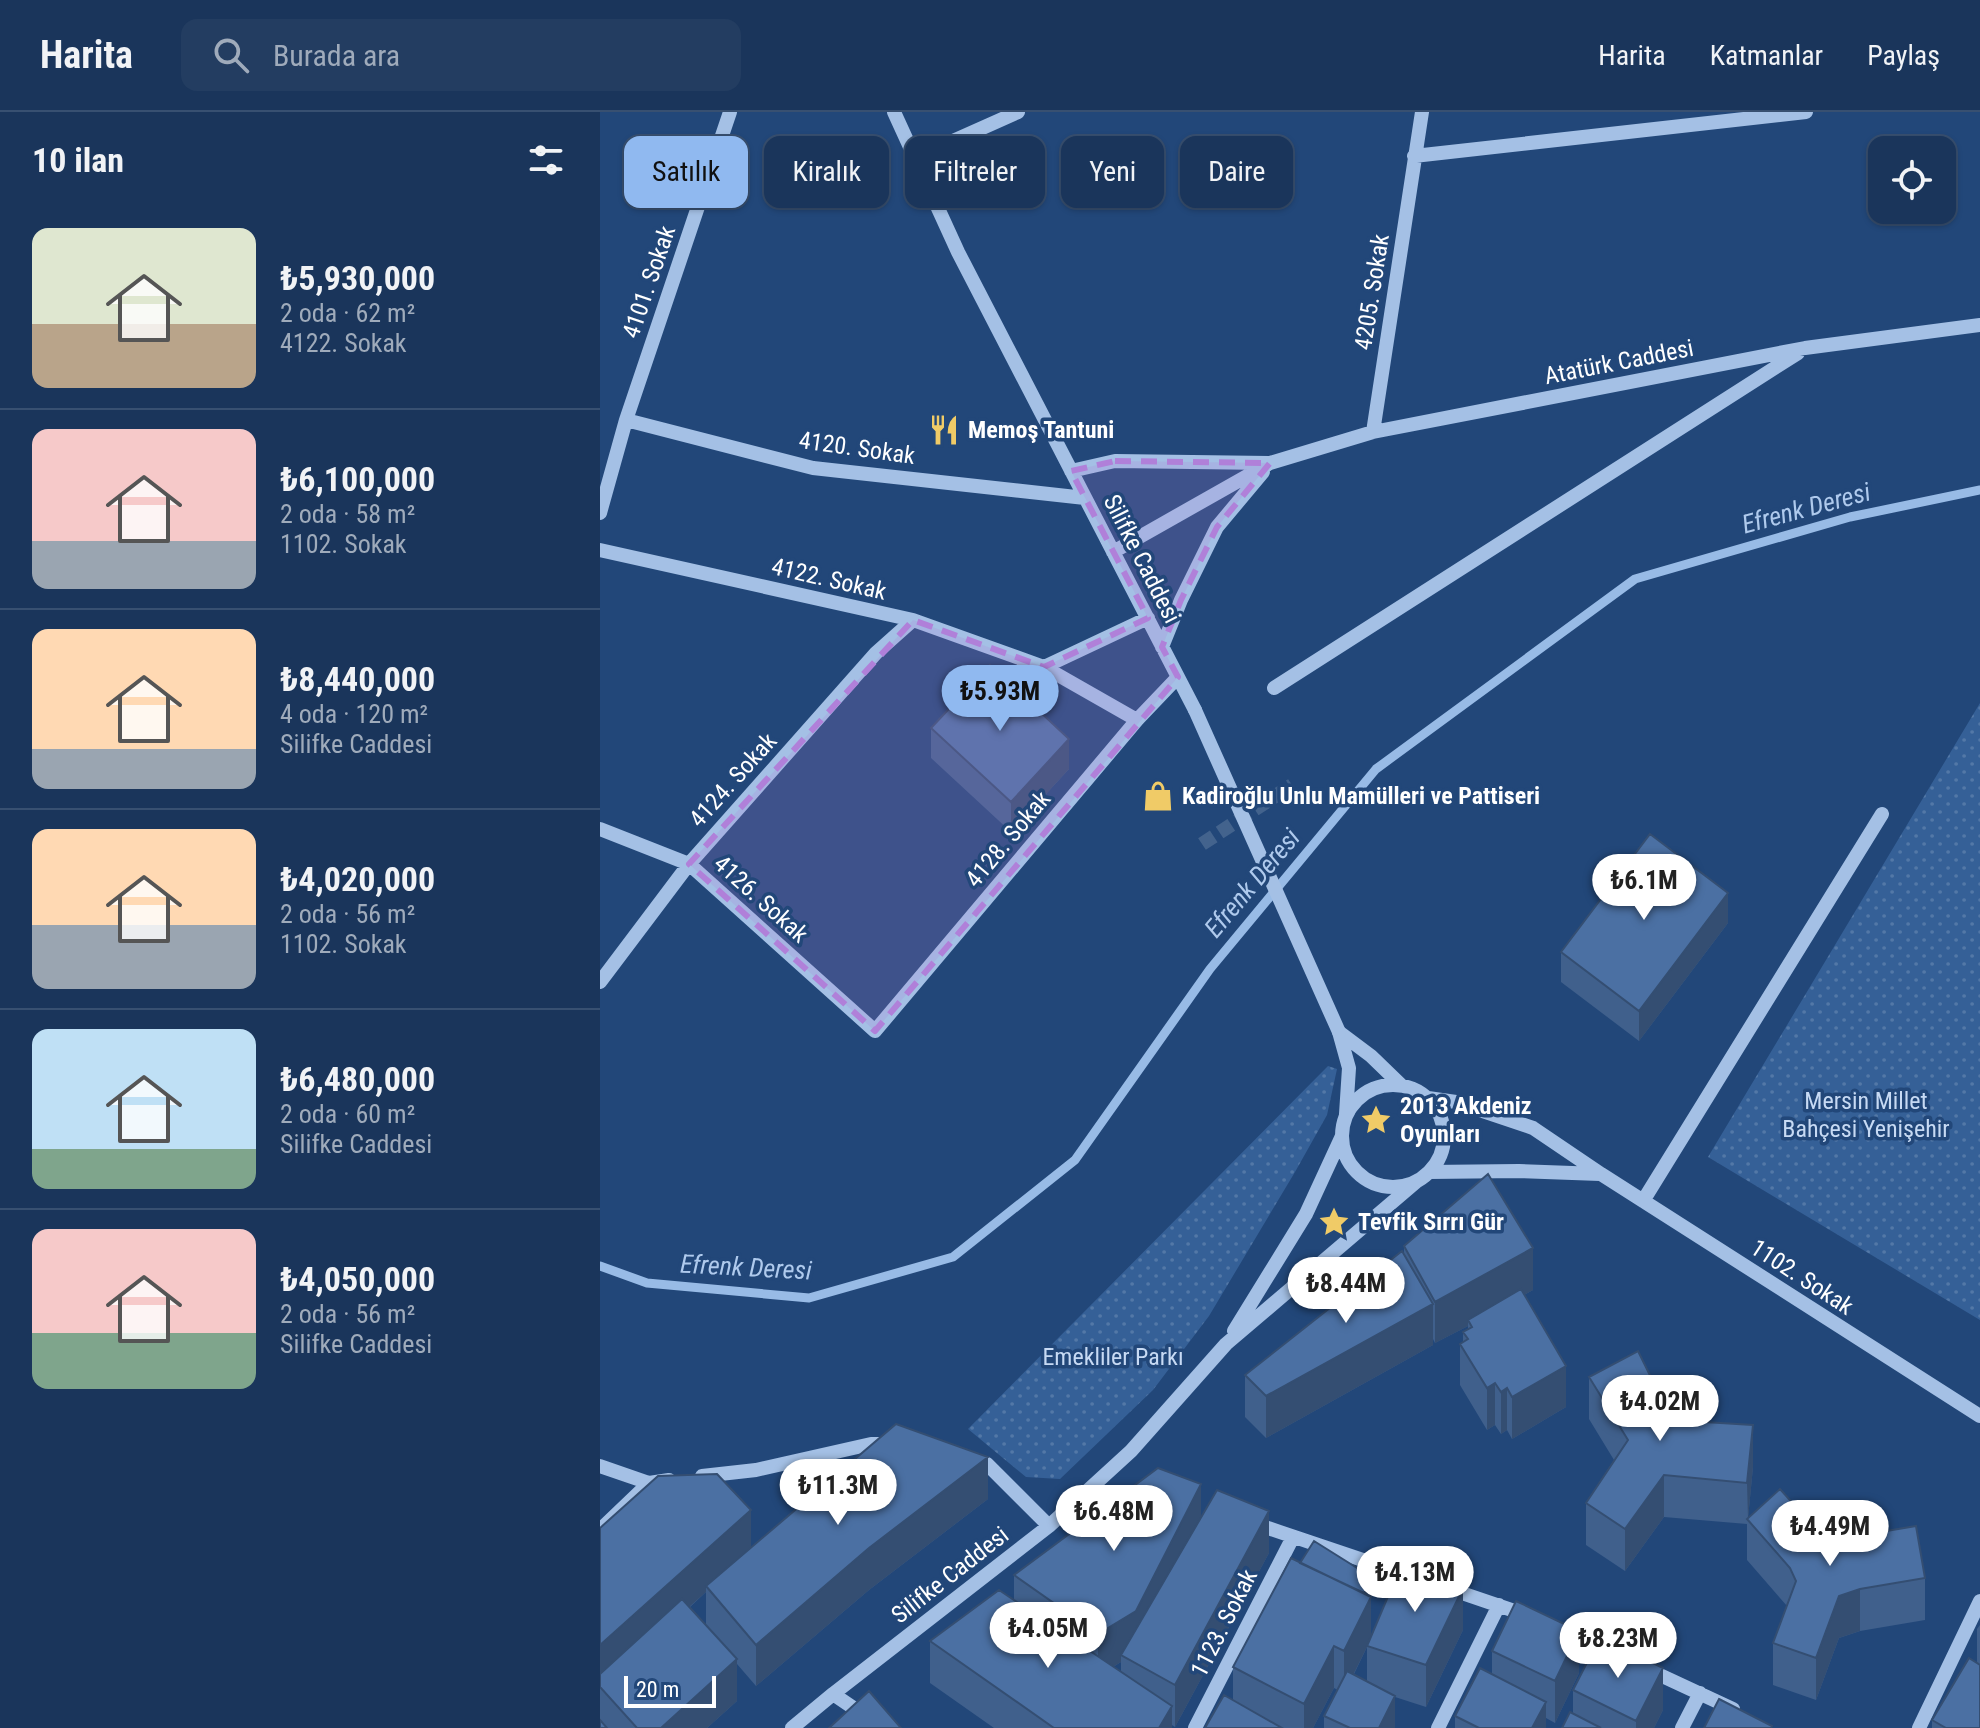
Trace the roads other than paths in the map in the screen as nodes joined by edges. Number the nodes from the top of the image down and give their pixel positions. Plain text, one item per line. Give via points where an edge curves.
1 (730, 112) edge
2 (894, 112) edge
3 (1018, 112) edge
4 (1422, 112) edge
5 (1806, 112) edge
6 (905, 136) edge
7 (964, 136) edge
8 (1414, 156) junction
9 (938, 208) edge
10 (1980, 325) edge
11 (1805, 348) junction
12 (626, 420) junction
13 (1373, 432) junction
14 (1270, 463) junction
15 (1071, 471) junction
16 (1085, 498) junction
17 (600, 513) edge
18 (600, 550) edge
19 (1113, 552) junction
20 (1148, 618) junction
21 (913, 620) junction
22 (1162, 647) junction
23 (1044, 667) junction
24 (1178, 677) junction
25 (1274, 688) dead end
26 (1137, 720) junction
27 (1882, 814) dead end
28 (600, 829) edge
29 (689, 864) junction
30 (600, 982) edge
31 (875, 1031) joint
32 (1339, 1032) junction
33 (1401, 1085) junction
34 (1428, 1098) junction
35 (1346, 1118) junction
36 (1342, 1136) junction
37 (1601, 1174) junction
38 (1423, 1177) junction
39 (1643, 1201) junction
40 (1226, 1344) junction
41 (1980, 1416) edge
42 (900, 1443) edge
43 (958, 1454) edge
44 (600, 1466) edge
45 (649, 1483) junction
46 (1239, 1518) edge
47 (1049, 1526) junction
48 (600, 1530) edge
49 (1293, 1537) junction
50 (1980, 1601) edge
51 (1499, 1605) junction
52 (1700, 1693) junction
53 (833, 1694) junction
54 (1749, 1716) edge
55 (792, 1728) edge
56 (883, 1728) edge
57 (1195, 1728) edge
58 (1438, 1728) edge
59 (1682, 1728) edge
60 (1919, 1728) edge

1 - 12 street, 4101. Sokak
2 - 6 street, Silifke Caddesi
3 - 7 street
4 - 8 street, 4205. Sokak
5 - 8 street
8 - 13 street, 4205. Sokak
9 - 15 street, Silifke Caddesi
10 - 11 street, Atatürk Caddesi
11 - 13 street, Atatürk Caddesi
11 - 25 street
12 - 16 street, 4120. Sokak via 813,468
12 - 17 street, 4101. Sokak
13 - 14 street, Atatürk Caddesi
14 - 15 street, Atatürk Caddesi via 1115,461
14 - 19 street, Atatürk Caddesi
14 - 22 street via 1217,527
15 - 16 street, Silifke Caddesi
16 - 19 street, Silifke Caddesi
18 - 21 street, 4122. Sokak
19 - 20 street, Silifke Caddesi
20 - 22 street, Silifke Caddesi
20 - 23 street
21 - 23 street, 4122. Sokak
21 - 29 street, 4124. Sokak via 876,653
22 - 24 street, Silifke Caddesi
23 - 26 street, 4122. Sokak
24 - 26 street, 4128. Sokak
24 - 32 street, Silifke Caddesi, bridge
26 - 31 street, 4128. Sokak
27 - 39 street
28 - 29 street, 4126. Sokak
29 - 30 street, 4124. Sokak
29 - 31 street, 4126. Sokak
32 - 33 street
32 - 35 street, Silifke Caddesi via 1349,1068
33 - 34 street
33 - 35 street via 1372,1089
34 - 37 street, 1102. Sokak via 1533,1128
34 - 38 street via 1444,1127 1444,1144
35 - 36 street
36 - 38 street via 1350,1164 1372,1183 1402,1187
36 - 40 street via 1306,1214
37 - 38 street via 1519,1171
37 - 39 street, 1102. Sokak
38 - 40 street
39 - 41 street, 1102. Sokak
40 - 47 street, Silifke Caddesi via 1131,1451
42 - 45 street via 871,1444 756,1470
43 - 47 street via 987,1464
44 - 45 street
45 - 48 street
46 - 49 street
47 - 53 street, Silifke Caddesi
49 - 51 street
49 - 57 street, 1123. Sokak
50 - 60 street
51 - 52 street
51 - 58 street
52 - 54 street
52 - 59 street
53 - 55 street, Silifke Caddesi
53 - 56 street

